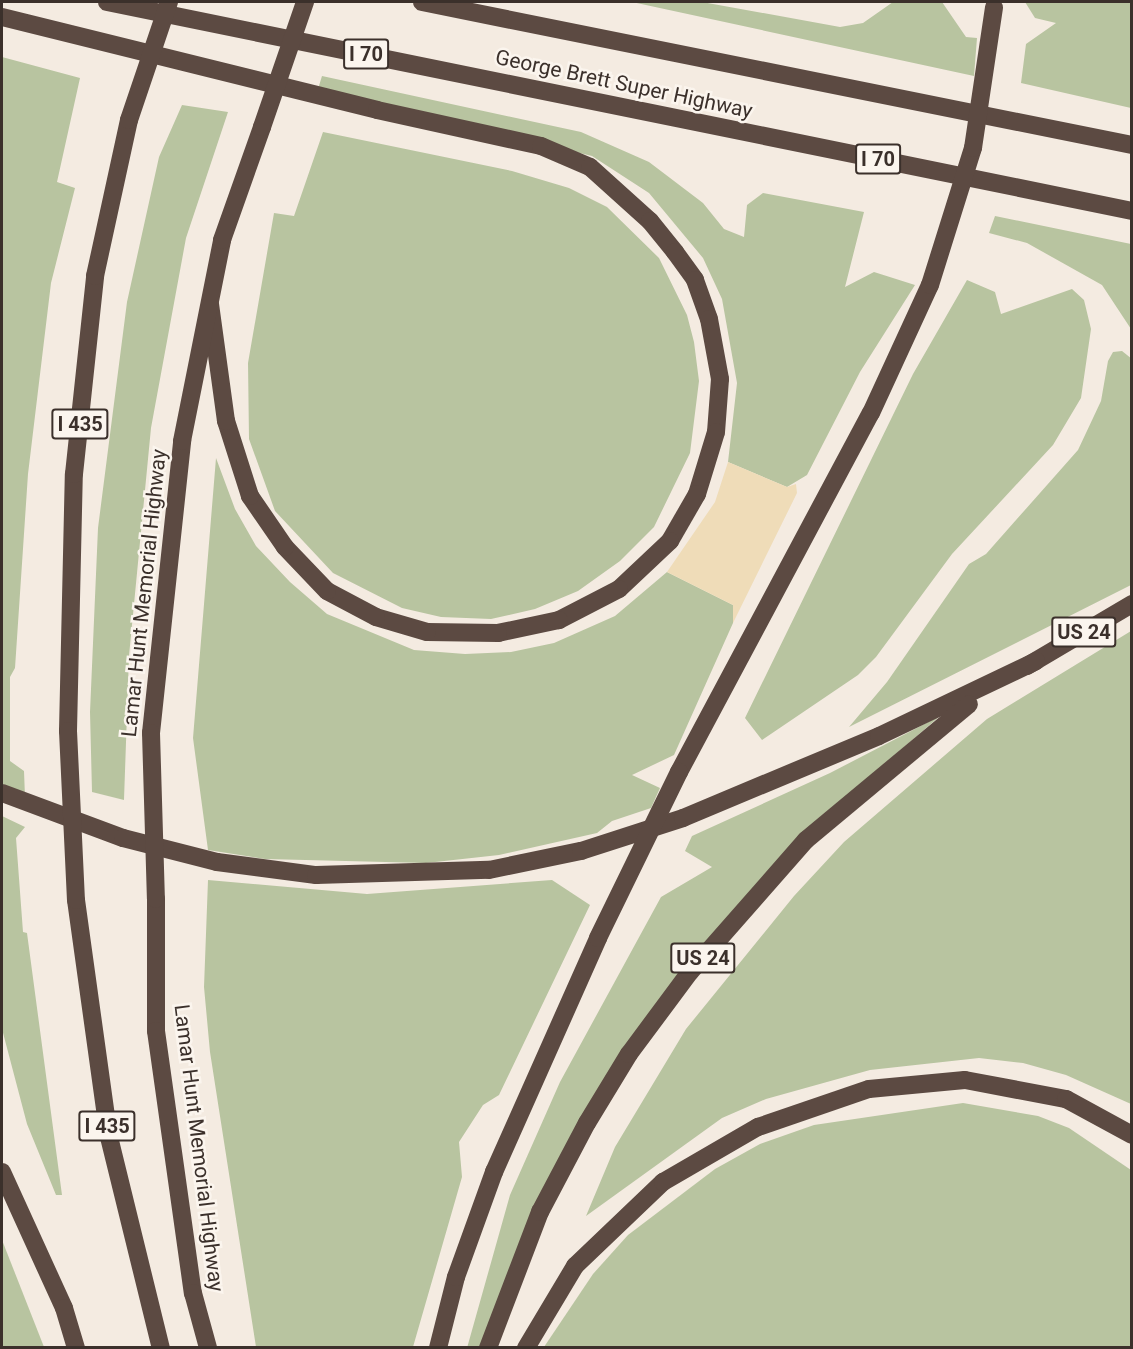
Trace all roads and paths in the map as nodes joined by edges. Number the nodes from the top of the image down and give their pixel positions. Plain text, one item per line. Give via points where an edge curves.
1 (107, 2) edge
2 (169, 2) edge
3 (305, 2) edge
4 (423, 2) edge
5 (994, 5) edge
6 (2, 17) edge
7 (1131, 145) edge
8 (1131, 211) edge
9 (210, 304) junction
10 (1131, 604) edge
11 (1035, 661) junction
12 (2, 793) edge
13 (1131, 1135) edge
14 (2, 1172) edge
15 (76, 1347) edge
16 (161, 1347) edge
17 (208, 1347) edge
18 (438, 1347) edge
19 (488, 1347) edge
20 (526, 1347) edge

1 - 8 highway, George Brett Super Highway / I 70
2 - 16 highway, I 435, bridge via 129,120 95,276 75,474 68,731 76,900 109,1137
3 - 9 highway, Lamar Hunt Memorial Highway / I 435, bridge via 222,240
4 - 7 highway, George Brett Super Highway
5 - 18 highway, bridge via 973,148 930,285 871,413 679,772 598,938 494,1172 456,1277
6 - 9 highway via 541,146 590,167 650,221 675,252 695,280 710,319 720,379 716,432 697,494 670,541 619,589 559,620 498,633 427,632 376,617 327,591 285,547 250,496 226,421
9 - 17 highway, Lamar Hunt Memorial Highway / I 435, bridge via 182,441 151,733 156,1032 193,1293
10 - 11 highway, US 24
11 - 12 highway via 879,736 683,818 581,851 489,870 316,875 217,862 123,838
11 - 19 highway, US 24 via 948,717 806,840 690,972 629,1054 587,1123 540,1212
13 - 20 highway via 1066,1099 966,1080 869,1089 758,1127 663,1182 575,1266
14 - 15 highway via 64,1308

